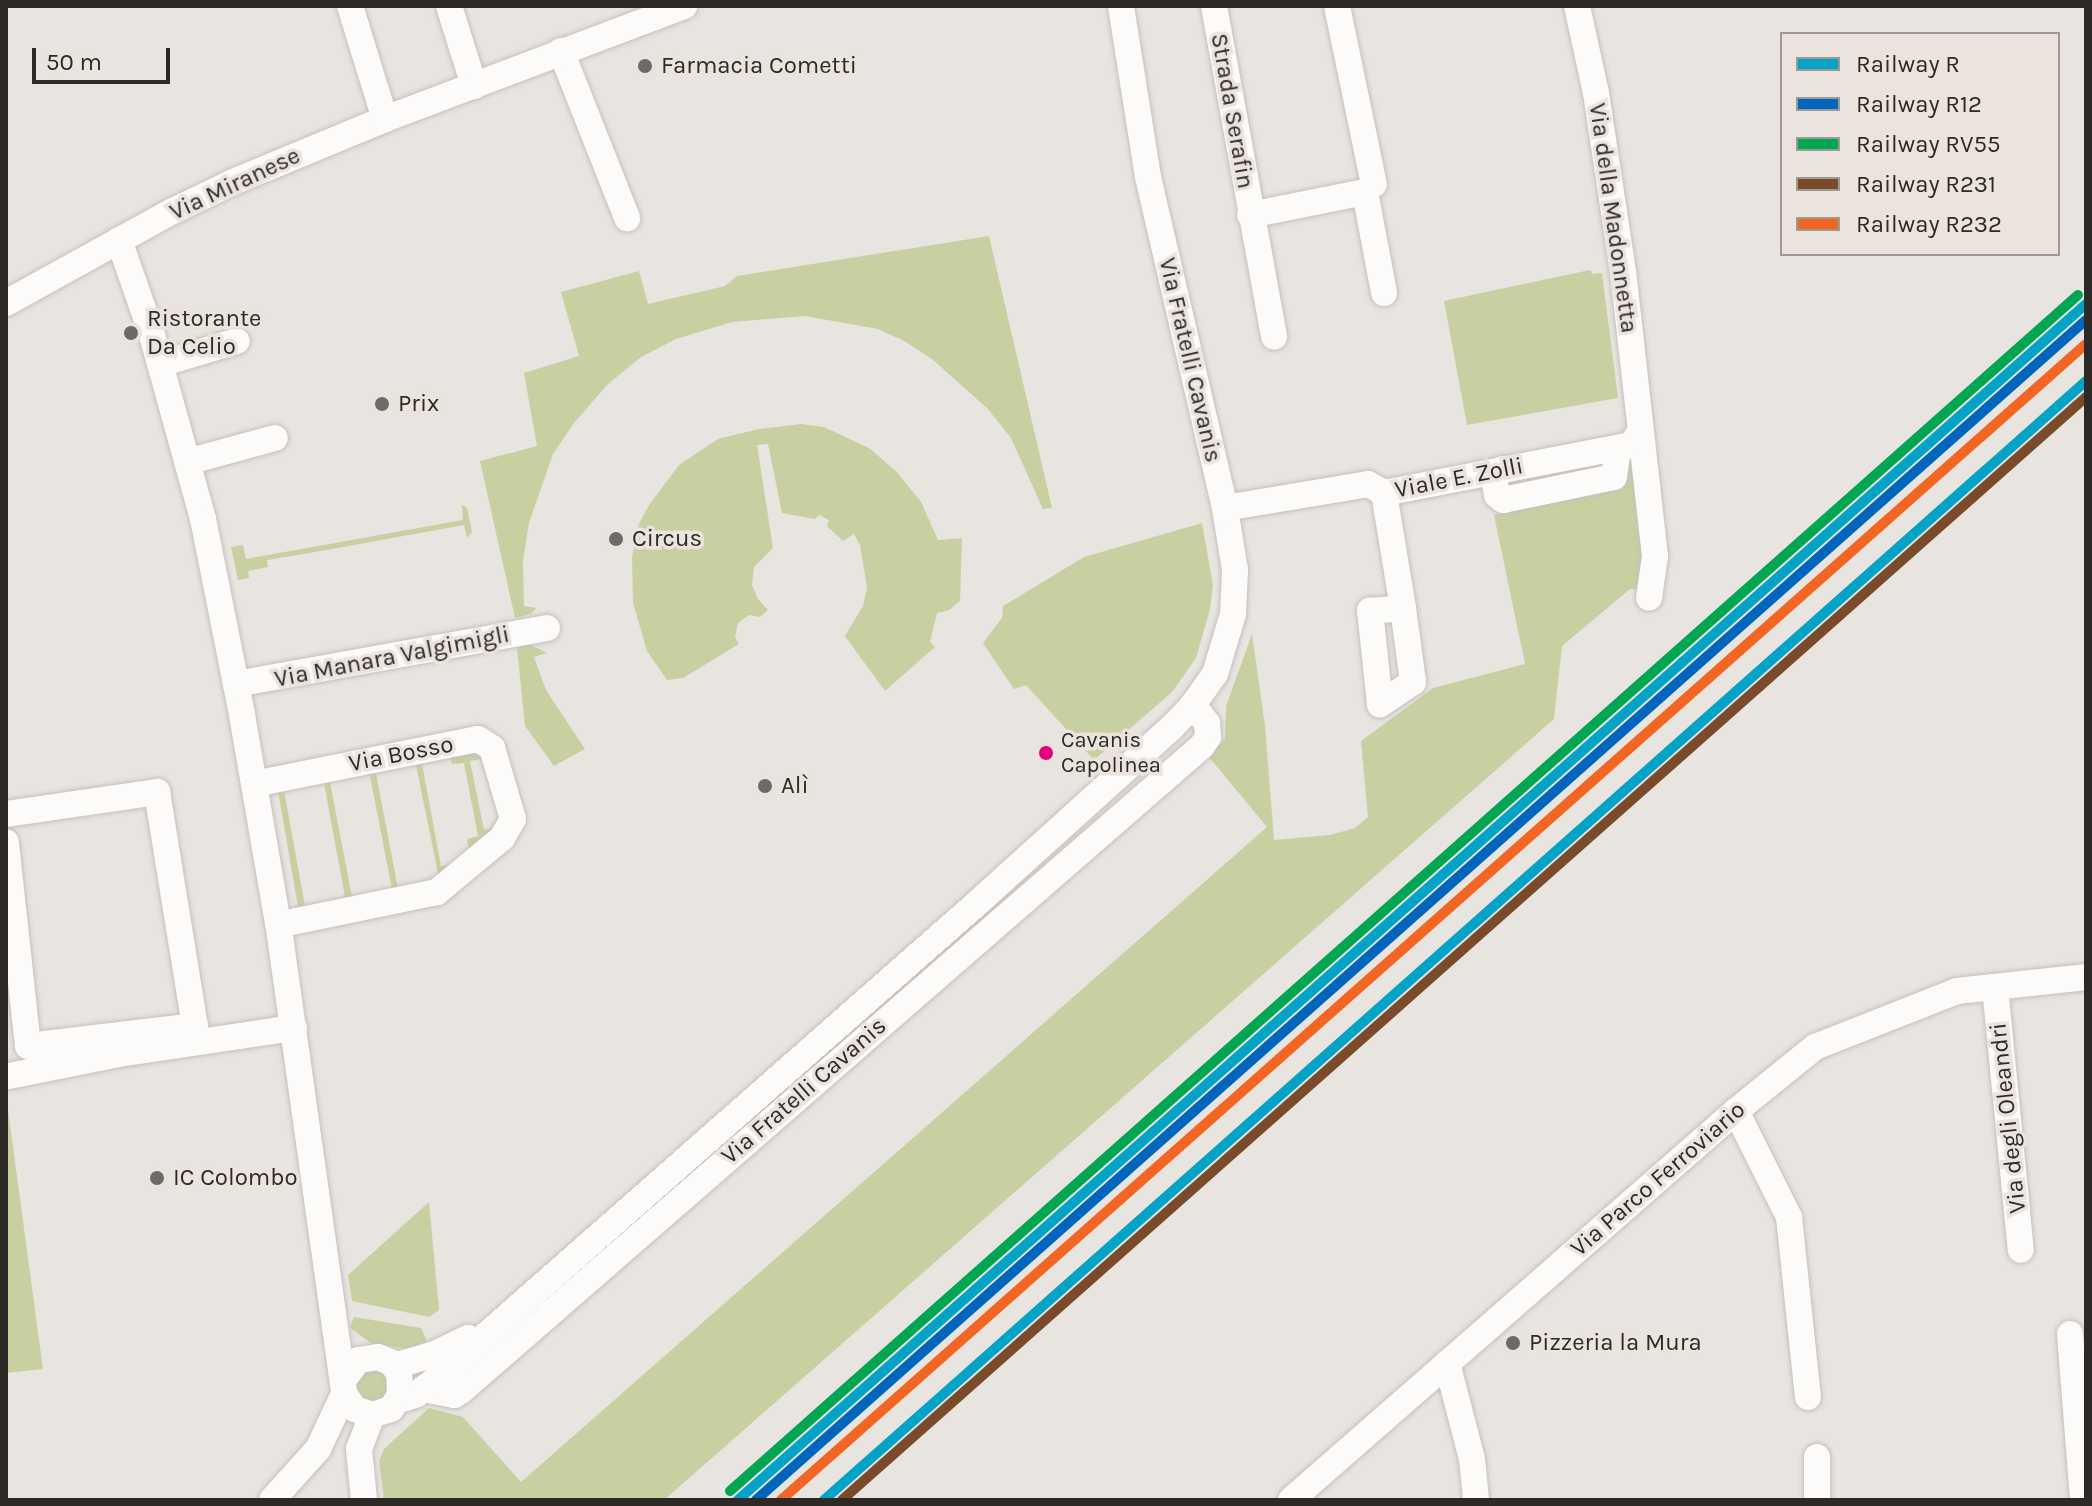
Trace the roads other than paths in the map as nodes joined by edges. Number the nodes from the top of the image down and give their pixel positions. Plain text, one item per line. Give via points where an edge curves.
1 (350, 6) edge
2 (449, 6) edge
3 (682, 6) edge
4 (1121, 6) edge
5 (1214, 6) edge
6 (1337, 6) edge
7 (1577, 6) edge
8 (561, 51) junction
9 (474, 86) junction
10 (385, 119) junction
11 (1374, 184) dead end
12 (1250, 215) junction
13 (627, 218) dead end
14 (119, 240) junction
15 (1384, 293) dead end
16 (6, 303) edge
17 (1274, 337) dead end
18 (237, 341) dead end
19 (160, 364) junction
20 (1640, 432) junction
21 (275, 438) dead end
22 (187, 462) junction
23 (1384, 493) junction
24 (1225, 508) junction
25 (1649, 598) dead end
26 (1403, 608) dead end
27 (547, 628) dead end
28 (236, 684) junction
29 (1193, 705) junction
30 (1172, 727) junction
31 (1177, 766) junction
32 (254, 784) junction
33 (6, 814) edge
34 (6, 842) edge
35 (278, 925) junction
36 (2086, 977) edge
37 (1995, 987) junction
38 (294, 1028) junction
39 (9, 1076) dead end
40 (1736, 1111) junction
41 (2021, 1250) dead end
42 (334, 1317) junction
43 (500, 1321) junction
44 (2070, 1334) dead end
45 (365, 1357) junction
46 (1447, 1363) junction
47 (394, 1366) junction
48 (423, 1389) junction
49 (1808, 1397) dead end
50 (355, 1400) junction
51 (397, 1401) junction
52 (1817, 1457) dead end
53 (297, 1491) edge
54 (272, 1500) edge
55 (364, 1500) edge
56 (1291, 1500) edge
57 (1476, 1500) edge
58 (1817, 1500) edge
59 (2083, 1500) edge

1 - 10 street
2 - 9 street
3 - 8 street, Via Miranese
4 - 24 street, Via Fratelli Cavanis via 1154,206
5 - 12 street, Strada Serafin
6 - 11 street
7 - 20 street, Via della Madonnetta via 1610,180
8 - 9 street, Via Miranese
8 - 13 street
9 - 10 street, Via Miranese
10 - 14 street, Via Miranese via 233,182
12 - 15 street, Strada Serafin via 1365,192
12 - 17 street, Strada Serafin
14 - 16 street, Via Miranese
14 - 19 street
18 - 19 street
19 - 22 street
20 - 23 street, Viale E. Zolli via 1633,444 1604,451
20 - 25 street, Via della Madonnetta via 1655,556
21 - 22 street
22 - 28 street
23 - 24 street, Viale E. Zolli via 1368,484
23 - 26 street
24 - 29 street, Via Fratelli Cavanis via 1235,570 1233,614 1215,674
27 - 28 street, Via Manara Valgimigli
28 - 32 street
29 - 30 street, Via Fratelli Cavanis
29 - 31 street, Via Fratelli Cavanis via 1206,719 1208,737
30 - 31 street via 1185,745
30 - 43 street, Via Fratelli Cavanis
31 - 48 street, Via Fratelli Cavanis via 461,1391 454,1395
32 - 35 street
32 - 35 street, Via Bosso via 478,739 492,748 513,819 502,838 437,892
33 - 34 street via 157,792 195,1026 28,1046
35 - 38 street
36 - 37 street, Via Parco Ferroviario
37 - 40 street, Via Parco Ferroviario via 1957,991 1815,1047
37 - 41 street, Via degli Oleandri
38 - 39 street
38 - 42 street
40 - 46 street, Via Parco Ferroviario
40 - 49 street via 1789,1217
42 - 45 street via 347,1341
42 - 50 street via 337,1362
43 - 47 street, Via Fratelli Cavanis via 435,1354
43 - 48 street, Via Fratelli Cavanis
44 - 59 street
45 - 47 street
45 - 50 street via 352,1365
46 - 56 street, Via Parco Ferroviario
46 - 57 street via 1472,1459
47 - 51 street via 401,1379
48 - 51 street, Via Fratelli Cavanis
50 - 51 street via 391,1409
50 - 53 street via 318,1449
50 - 55 street
52 - 58 street
53 - 54 street

